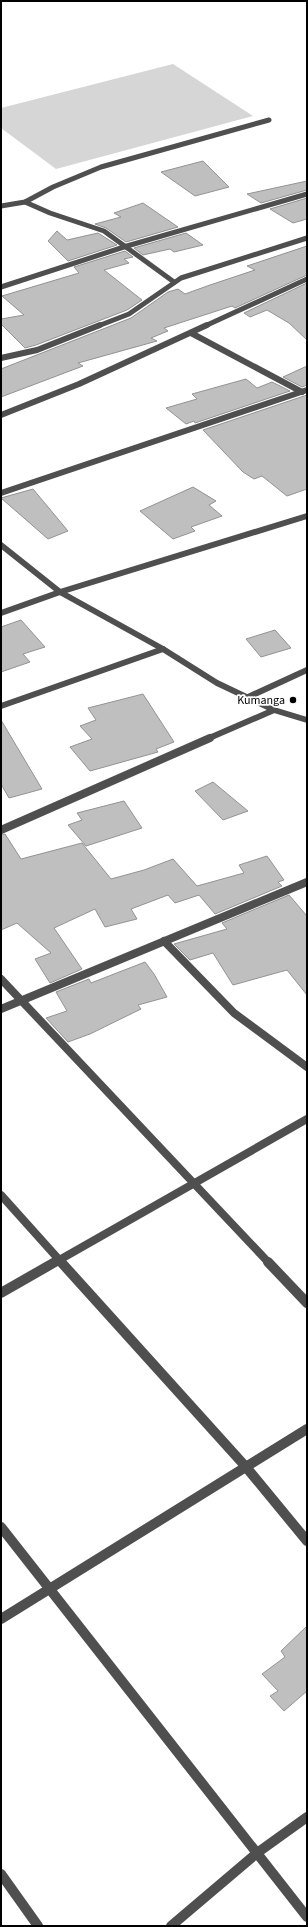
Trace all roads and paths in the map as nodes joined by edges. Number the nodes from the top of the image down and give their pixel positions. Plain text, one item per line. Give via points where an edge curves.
1 (269, 120) dead end
2 (307, 194) edge
3 (25, 202) junction
4 (1, 206) edge
5 (307, 238) edge
6 (127, 246) junction
7 (307, 279) edge
8 (174, 282) junction
9 (1, 287) edge
10 (191, 333) junction
11 (1, 358) edge
12 (305, 391) edge
13 (1, 415) edge
14 (1, 493) edge
15 (307, 516) edge
16 (1, 545) edge
17 (60, 592) junction
18 (1, 613) edge
19 (163, 650) junction
20 (307, 670) edge
21 (246, 698) junction
22 (1, 706) edge
23 (274, 710) junction
24 (307, 720) edge
25 (1, 830) edge
26 (307, 882) edge
27 (164, 941) junction
28 (1, 979) edge
29 (21, 1000) junction
30 (1, 1009) edge
31 (307, 1067) edge
32 (307, 1119) edge
33 (193, 1184) junction
34 (1, 1194) edge
35 (61, 1259) junction
36 (1, 1293) edge
37 (307, 1303) edge
38 (307, 1429) edge
39 (246, 1467) junction
40 (1, 1527) edge
41 (307, 1541) edge
42 (49, 1589) junction
43 (1, 1619) edge
44 (307, 1817) edge
45 (257, 1853) junction
46 (1, 1874) edge
47 (307, 1917) edge
48 (38, 1926) edge
49 (171, 1926) edge

1 - 3 street via 101,167
2 - 6 street
3 - 4 street
3 - 6 street via 50,213 104,230
5 - 8 street
6 - 8 street
6 - 9 street
7 - 10 street
8 - 11 street via 128,314 37,350
10 - 12 street
10 - 13 street via 120,367
12 - 14 street
15 - 17 street
16 - 17 street
17 - 18 street
17 - 19 street
19 - 21 street
19 - 22 street
20 - 21 street
21 - 23 street
23 - 24 street
23 - 25 street
26 - 27 street
27 - 29 street
27 - 31 street via 234,1013
28 - 29 street
29 - 30 street
29 - 33 street
32 - 33 street
33 - 35 street
33 - 37 street
34 - 35 street
35 - 36 street
35 - 39 street
38 - 39 street
39 - 41 street
39 - 42 street
40 - 42 street
42 - 43 street
42 - 45 street
44 - 45 street
45 - 47 street
45 - 49 street
46 - 48 street

